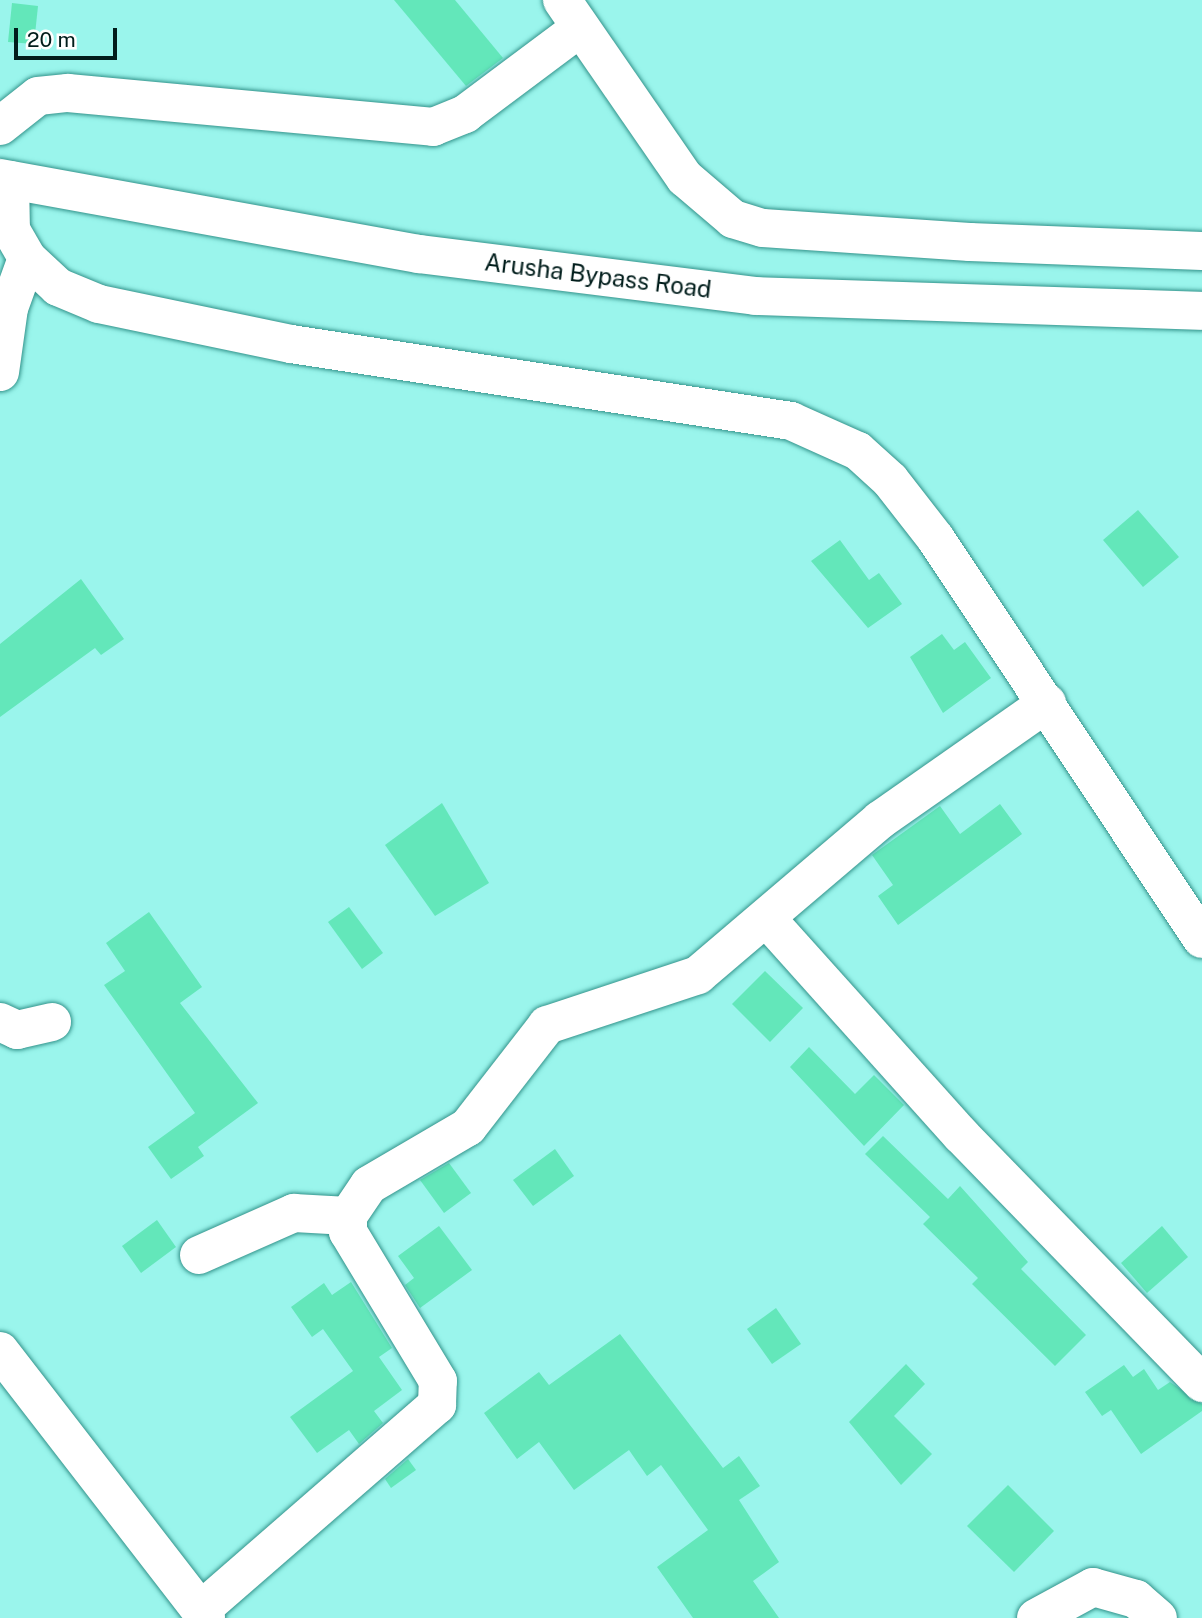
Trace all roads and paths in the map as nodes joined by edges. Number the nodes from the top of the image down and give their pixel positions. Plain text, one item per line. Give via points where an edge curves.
1 (571, 14) edge
2 (1, 124) edge
3 (5, 179) edge
4 (1202, 251) edge
5 (12, 254) edge
6 (1202, 311) edge
7 (0, 372) edge
8 (1046, 703) junction
9 (768, 920) junction
10 (1202, 939) edge
11 (0, 1022) edge
12 (52, 1022) dead end
13 (348, 1216) junction
14 (199, 1255) dead end
15 (0, 1351) edge
16 (1202, 1383) edge
17 (203, 1614) edge
18 (1036, 1618) edge
19 (1158, 1618) edge

1 - 2 street via 465,114 433,127 68,93 38,96
1 - 4 street via 685,178 733,219 763,228
3 - 5 street
3 - 6 street, Arusha Bypass Road via 419,254 755,296
5 - 7 street
5 - 8 street via 58,287 99,304 291,344 791,421 829,435 858,451 913,506
8 - 9 street via 880,820
8 - 10 street
9 - 13 street via 698,975 547,1025 488,1108 468,1127 369,1185
9 - 16 street via 961,1135
11 - 12 street via 17,1030
13 - 14 street via 293,1213
13 - 17 street via 348,1232 438,1381 437,1405
15 - 17 street
18 - 19 street via 1093,1587 1136,1599

